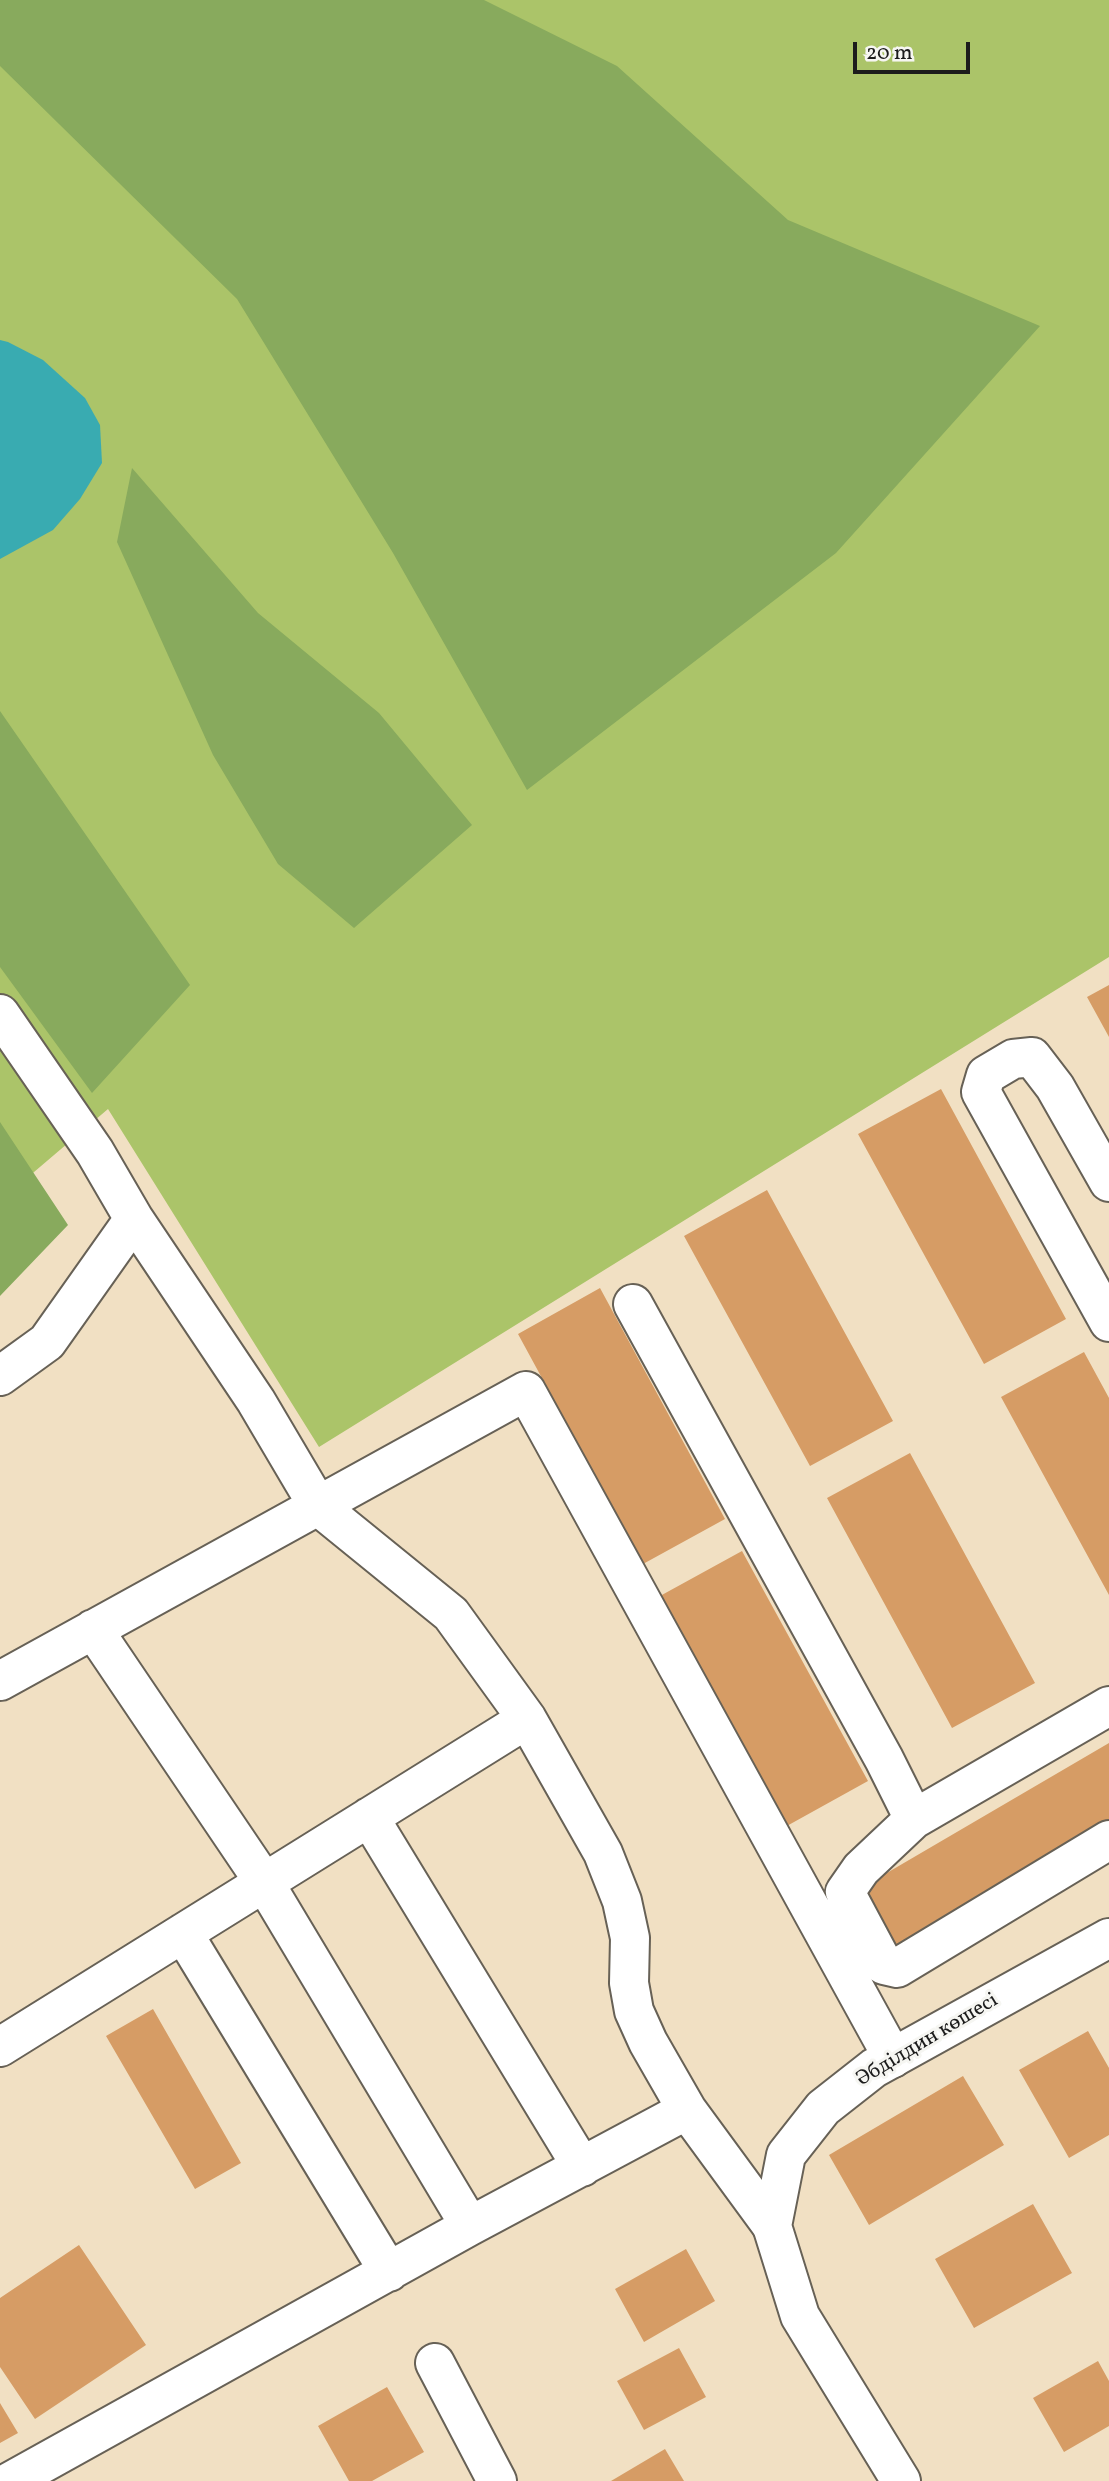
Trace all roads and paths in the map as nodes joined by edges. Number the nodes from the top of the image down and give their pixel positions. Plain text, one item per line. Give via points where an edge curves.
1 (0, 1014) edge
2 (1109, 1182) edge
3 (134, 1219) junction
4 (633, 1304) dead end
5 (1109, 1322) edge
6 (0, 1376) edge
7 (318, 1506) junction
8 (93, 1629) junction
9 (0, 1681) edge
10 (1109, 1706) edge
11 (527, 1719) junction
12 (369, 1817) junction
13 (914, 1819) junction
14 (1109, 1840) edge
15 (264, 1882) junction
16 (183, 1933) junction
17 (1109, 1938) edge
18 (0, 2047) edge
19 (893, 2058) junction
20 (687, 2110) junction
21 (582, 2167) junction
22 (470, 2226) junction
23 (772, 2226) junction
24 (389, 2272) junction
25 (436, 2364) dead end
26 (11, 2481) edge
27 (498, 2481) edge
28 (901, 2481) edge

1 - 3 street via 95,1152
2 - 5 street via 1032,1056 1013,1059 986,1075 981,1092
3 - 6 street via 47,1342
3 - 7 street via 256,1401
4 - 13 street
7 - 8 street
7 - 11 street via 451,1615
7 - 19 street via 526,1391
8 - 9 street
8 - 15 street
10 - 13 street
11 - 12 street
11 - 20 street via 603,1853 622,1901 630,1938 634,2011
12 - 15 street
12 - 21 street
13 - 14 street via 861,1869 845,1892 884,1965 897,1968
15 - 16 street
15 - 22 street
16 - 18 street
16 - 24 street
17 - 19 street, Әбділдин көшесі
19 - 23 street, Әбділдин көшесі via 823,2108 786,2155
20 - 21 street
20 - 23 street
21 - 22 street
22 - 24 street
23 - 28 street, Әбділдин көшесі via 800,2316
24 - 26 street
25 - 27 street

